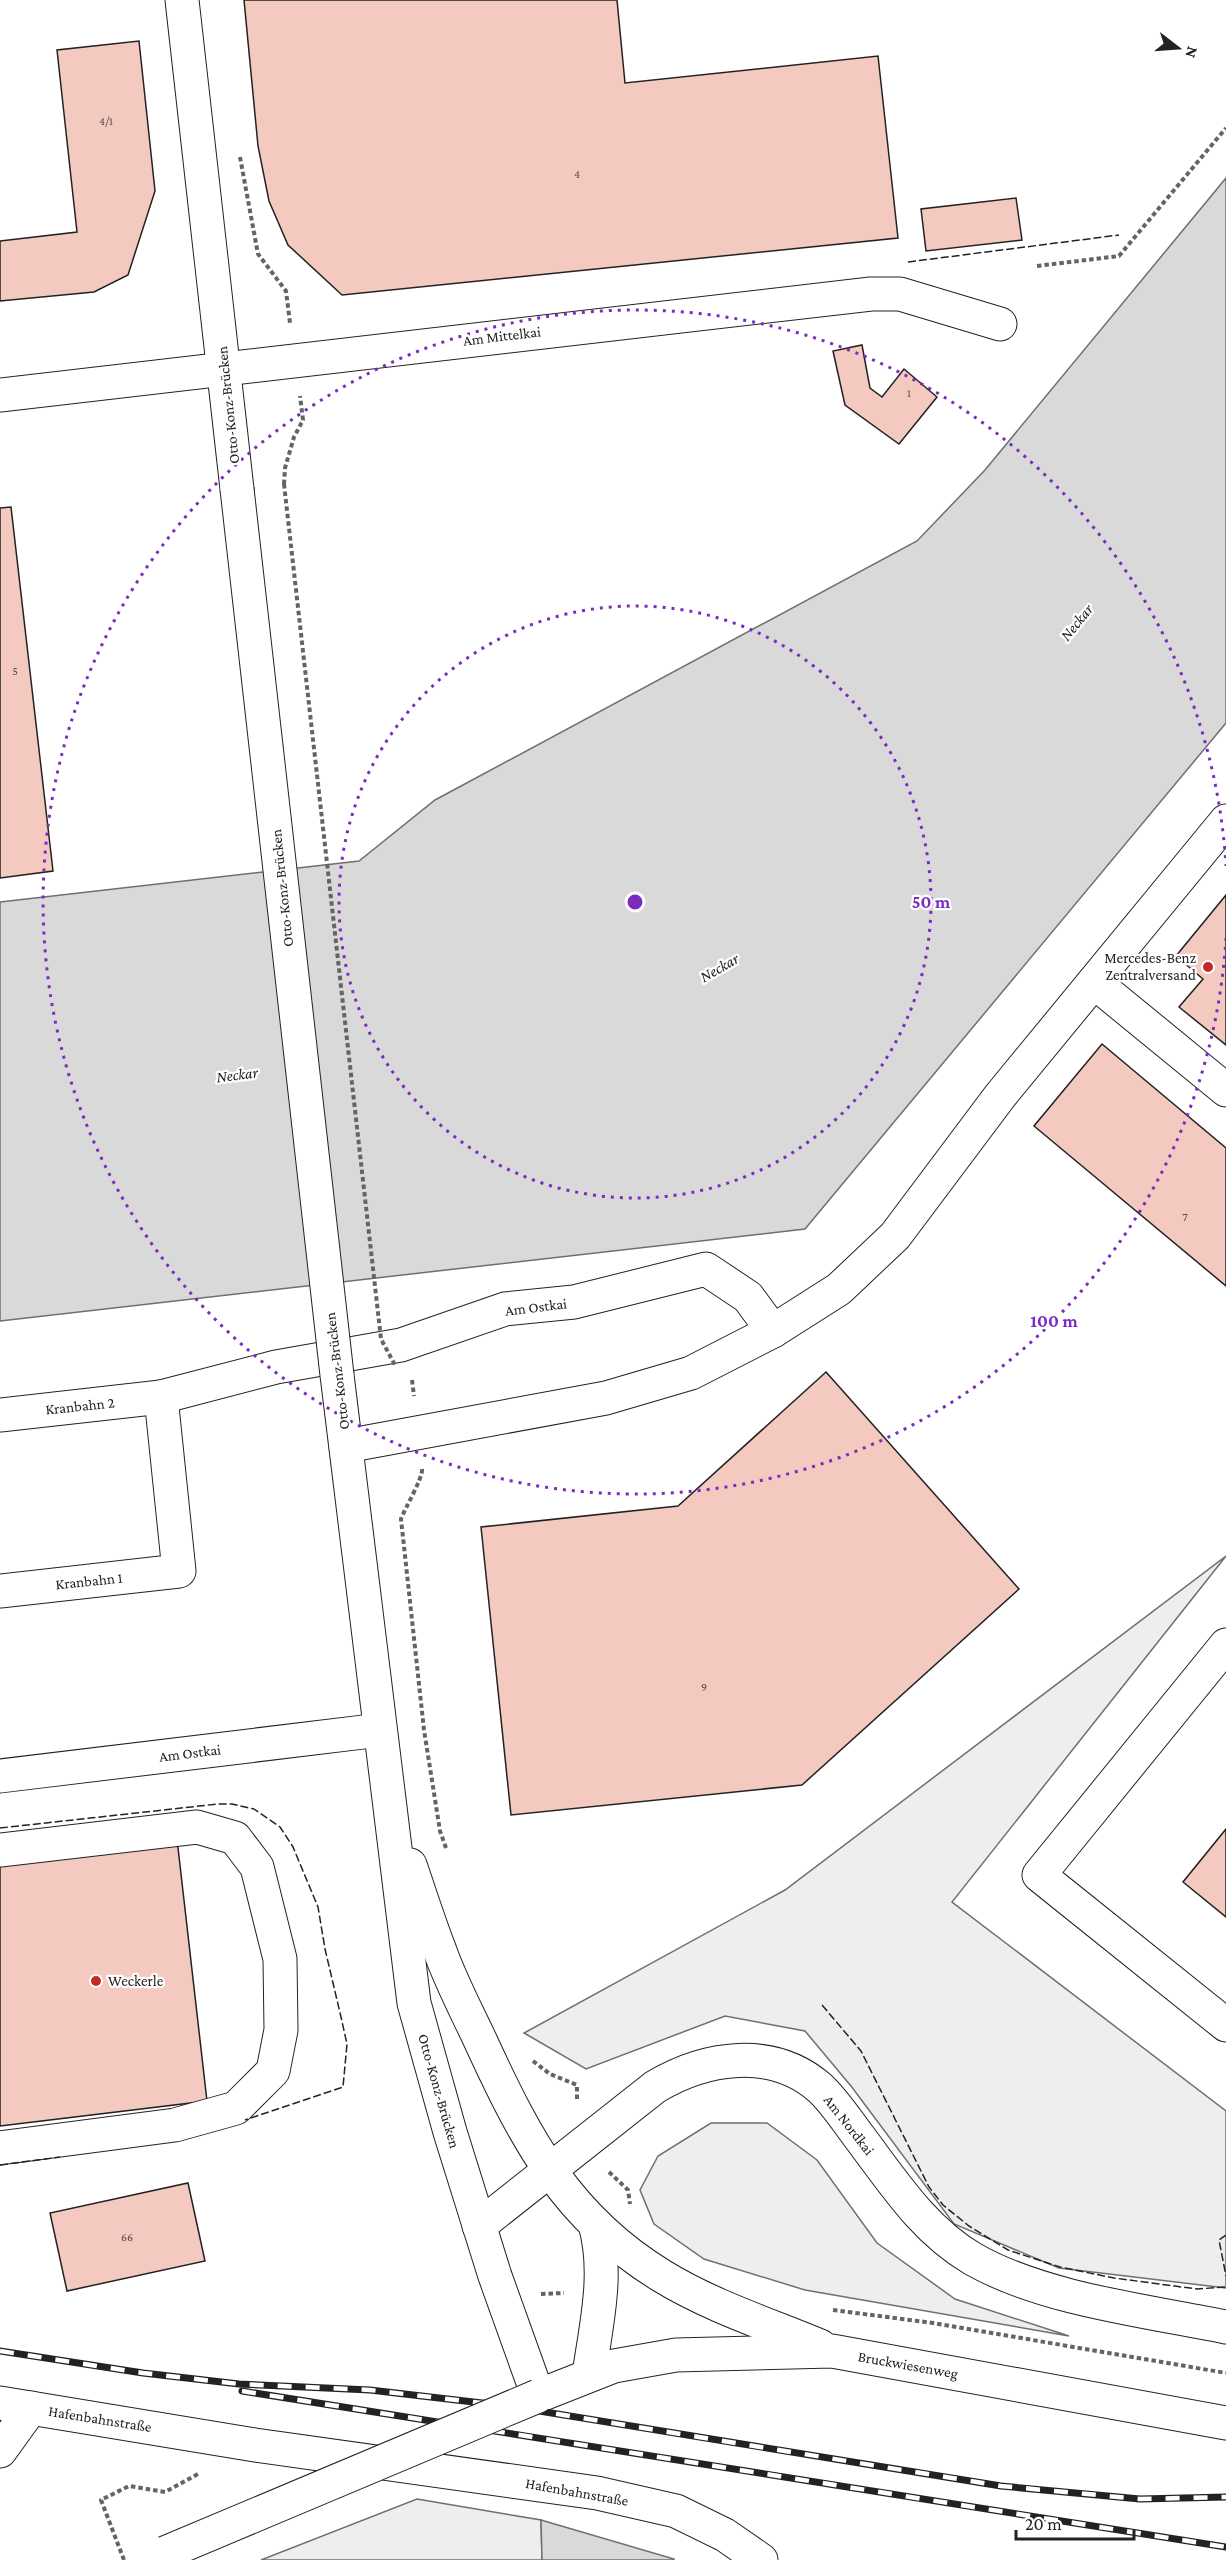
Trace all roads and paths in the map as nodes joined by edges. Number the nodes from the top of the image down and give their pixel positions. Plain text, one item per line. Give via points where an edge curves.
1 (182, 0) edge
2 (1226, 128) edge
3 (239, 153) dead end
4 (1037, 266) dead end
5 (1000, 324) dead end
6 (295, 360) junction
7 (224, 369) junction
8 (0, 395) edge
9 (1226, 821) edge
10 (1094, 982) junction
11 (1226, 1090) edge
12 (773, 1331) junction
13 (161, 1397) junction
14 (0, 1415) edge
15 (418, 1433) junction
16 (346, 1446) junction
17 (0, 1591) edge
18 (1226, 1645) edge
19 (380, 1730) junction
20 (0, 1776) edge
21 (386, 1776) junction
22 (0, 1850) edge
23 (447, 1852) dead end
24 (1226, 2025) edge
25 (531, 2060) dead end
26 (581, 2144) junction
27 (0, 2148) edge
28 (548, 2170) junction
29 (631, 2211) dead end
30 (596, 2224) junction
31 (479, 2226) junction
32 (831, 2309) dead end
33 (1226, 2311) edge
34 (1162, 2314) junction
35 (1226, 2327) edge
36 (832, 2351) junction
37 (1226, 2373) edge
38 (589, 2375) junction
39 (538, 2396) junction
40 (15, 2406) edge
41 (1226, 2423) edge
42 (0, 2451) edge
43 (204, 2471) dead end
44 (157, 2557) edge
45 (124, 2560) edge
46 (761, 2560) edge

1 - 7 main road, Otto-Konz-Brücken
2 - 4 path via 1119,256
3 - 6 path via 258,254 286,291
5 - 6 main road, Am Mittelkai via 900,294 871,294
6 - 7 main road, Am Mittelkai
6 - 15 path, bridge via 303,420 285,468 284,484 381,1339 396,1367 412,1379
7 - 8 main road, Am Mittelkai
7 - 16 main road, Otto-Konz-Brücken, bridge
9 - 10 main road
10 - 11 main road
10 - 12 main road via 1000,1096 895,1236 839,1289
12 - 13 main road, Am Ostkai via 748,1298 706,1269 567,1304 505,1309 401,1345 276,1367
12 - 15 main road via 691,1373 606,1398
13 - 14 main road, Kranbahn 2
13 - 17 main road, Kranbahn 1 via 179,1571
15 - 16 main road
15 - 23 path via 423,1476 400,1519 424,1730
16 - 19 main road, Otto-Konz-Brücken
18 - 24 main road via 1039,1875
19 - 20 main road, Am Ostkai
19 - 21 main road, Otto-Konz-Brücken
21 - 28 main road, Otto-Konz-Brücken via 410,1865 440,1953 512,2108
21 - 31 main road, Otto-Konz-Brücken via 414,2003
22 - 27 main road via 197,1827 235,1838 257,1867 280,1959 281,2030 273,2071 237,2108 175,2125
25 - 26 path via 550,2074 577,2085 576,2132
26 - 28 main road, Am Nordkai
26 - 29 path via 628,2190
26 - 34 main road, Am Nordkai via 678,2073 728,2060 763,2063 798,2074 819,2087 917,2214 951,2245 996,2271 1034,2285
28 - 30 main road, Otto-Konz-Brücken
28 - 31 main road, Am Nordkai
30 - 36 main road, Otto-Konz-Brücken via 652,2269 704,2299
30 - 38 main road via 603,2269
31 - 39 main road, Otto-Konz-Brücken
32 - 37 path
33 - 34 main road
34 - 35 main road, Am Nordkai
36 - 38 main road, Bruckwiesenweg via 676,2355 614,2366
36 - 41 main road, Bruckwiesenweg
38 - 39 main road
39 - 44 main road, bridge
40 - 42 main road
40 - 46 main road, Hafenbahnstraße via 255,2445 597,2493 676,2511 725,2535
43 - 45 path via 165,2492 129,2486 100,2500

